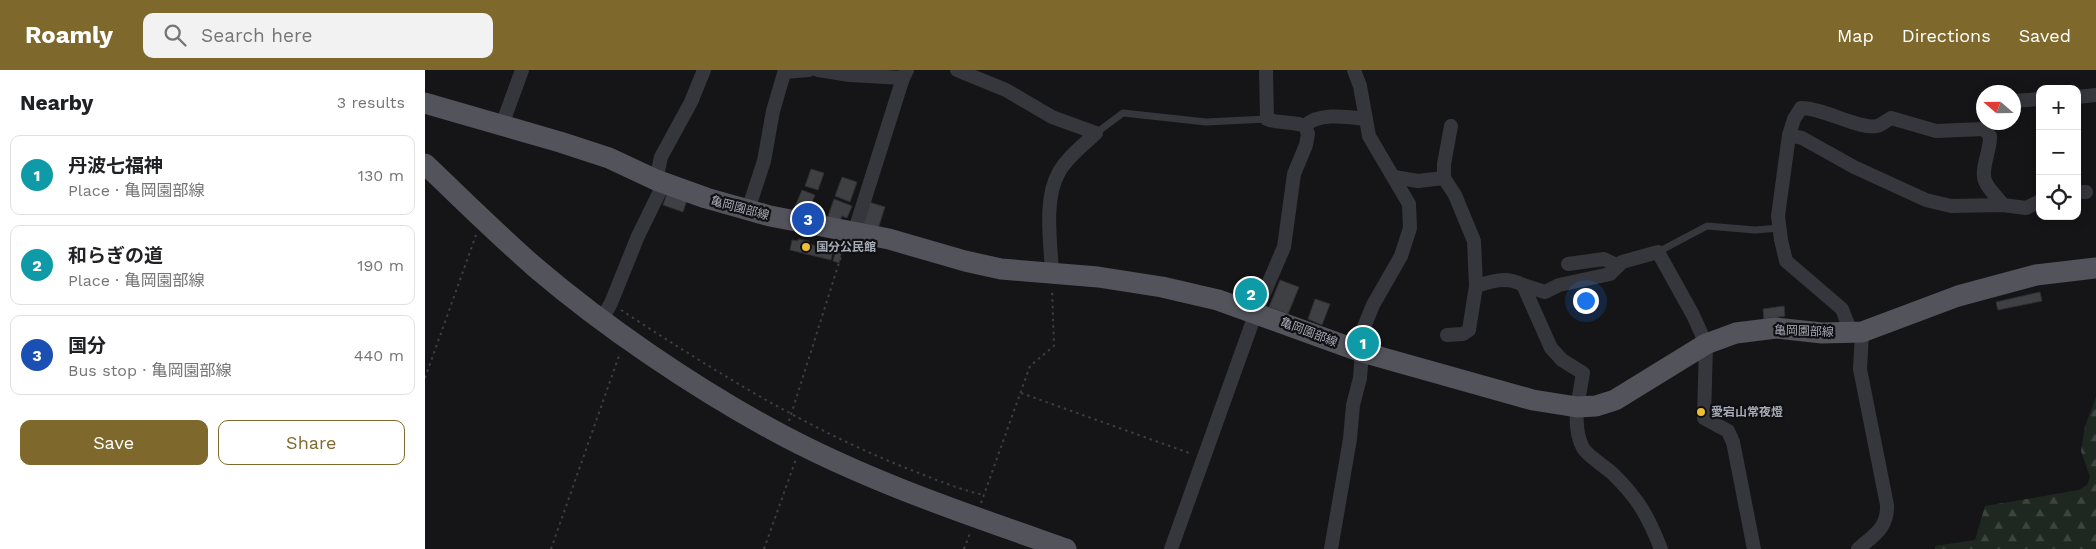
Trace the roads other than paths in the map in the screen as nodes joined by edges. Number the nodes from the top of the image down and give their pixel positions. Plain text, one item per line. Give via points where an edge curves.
1 (523, 70) edge
2 (704, 70) edge
3 (809, 70) edge
4 (817, 70) edge
5 (960, 70) edge
6 (1266, 70) edge
7 (1354, 70) edge
8 (785, 71) edge
9 (905, 74) edge
10 (2096, 95) edge
11 (2081, 97) edge
12 (2036, 99) edge
13 (2021, 100) edge
14 (425, 103) edge
15 (1267, 119) junction
16 (1366, 119) junction
17 (502, 125) junction
18 (1305, 126) junction
19 (1451, 126) dead end
20 (1976, 127) edge
21 (1987, 130) edge
22 (1096, 132) junction
23 (1789, 135) junction
24 (425, 164) edge
25 (1395, 177) junction
26 (1444, 178) junction
27 (660, 182) junction
28 (2036, 203) edge
29 (2003, 205) junction
30 (748, 210) junction
31 (1780, 228) junction
32 (852, 232) junction
33 (1657, 252) junction
34 (1568, 264) dead end
35 (1618, 266) junction
36 (2096, 268) edge
37 (1052, 274) junction
38 (1523, 285) junction
39 (1476, 286) junction
40 (606, 311) junction
41 (1257, 312) junction
42 (1856, 332) junction
43 (1447, 334) dead end
44 (1706, 344) junction
45 (1359, 351) junction
46 (1577, 406) junction
47 (1066, 549) edge
48 (1171, 549) edge
49 (1331, 549) edge
50 (1661, 549) edge
51 (1754, 549) edge
52 (1858, 549) edge

1 - 17 street
2 - 27 street via 691,102 661,157
3 - 8 street
4 - 9 street via 850,75
5 - 22 street via 1006,90 1052,117
6 - 15 street
7 - 16 street
8 - 30 street via 773,111 764,161
9 - 32 street
10 - 11 street
12 - 13 street
14 - 17 main road, 亀岡園部線
15 - 18 street
15 - 22 lane via 1206,122 1123,113
16 - 18 street via 1337,116 1309,121
16 - 25 street via 1369,136
17 - 27 main road, 亀岡園部線 via 609,158
18 - 41 street via 1308,134 1294,174 1284,247
19 - 26 street
20 - 23 street via 1936,131 1891,118 1879,126 1867,126 1814,108 1801,108
21 - 29 street via 1991,147 1984,169 1984,182
22 - 37 street via 1067,160 1053,188
23 - 29 street via 1802,138 1854,168 1926,200 1951,206
23 - 31 street via 1778,216
24 - 40 main road via 536,268
25 - 26 street via 1418,181
25 - 45 street via 1409,204 1410,228 1401,256 1363,327
26 - 39 street via 1474,240
27 - 30 main road, 亀岡園部線
27 - 40 street
28 - 29 street via 2026,208
30 - 32 main road, 亀岡園部線
31 - 33 lane via 1755,230 1707,226
31 - 42 street via 1786,261 1842,309
32 - 37 main road, 亀岡園部線 via 1001,269
33 - 35 street
33 - 44 street
34 - 35 street via 1604,259
35 - 38 street via 1610,274 1559,285 1545,292
36 - 42 main road, 亀岡園部線 via 2036,275 1957,296
37 - 41 main road, 亀岡園部線 via 1163,287
38 - 39 street via 1502,279
38 - 46 street via 1551,348 1562,360 1583,373
39 - 43 street via 1469,330 1463,334
40 - 47 main road via 626,337 717,397 792,431 894,487
41 - 45 main road, 亀岡園部線
41 - 48 street
42 - 44 main road, 亀岡園部線 via 1822,333 1777,328 1736,333
42 - 52 street via 1888,518
44 - 46 main road, 亀岡園部線 via 1615,400 1596,406
44 - 51 street via 1705,418 1728,431 1733,442
45 - 46 main road, 亀岡園部線 via 1533,400
45 - 49 street via 1360,378
46 - 50 street via 1577,423 1584,450 1629,490 1649,518

